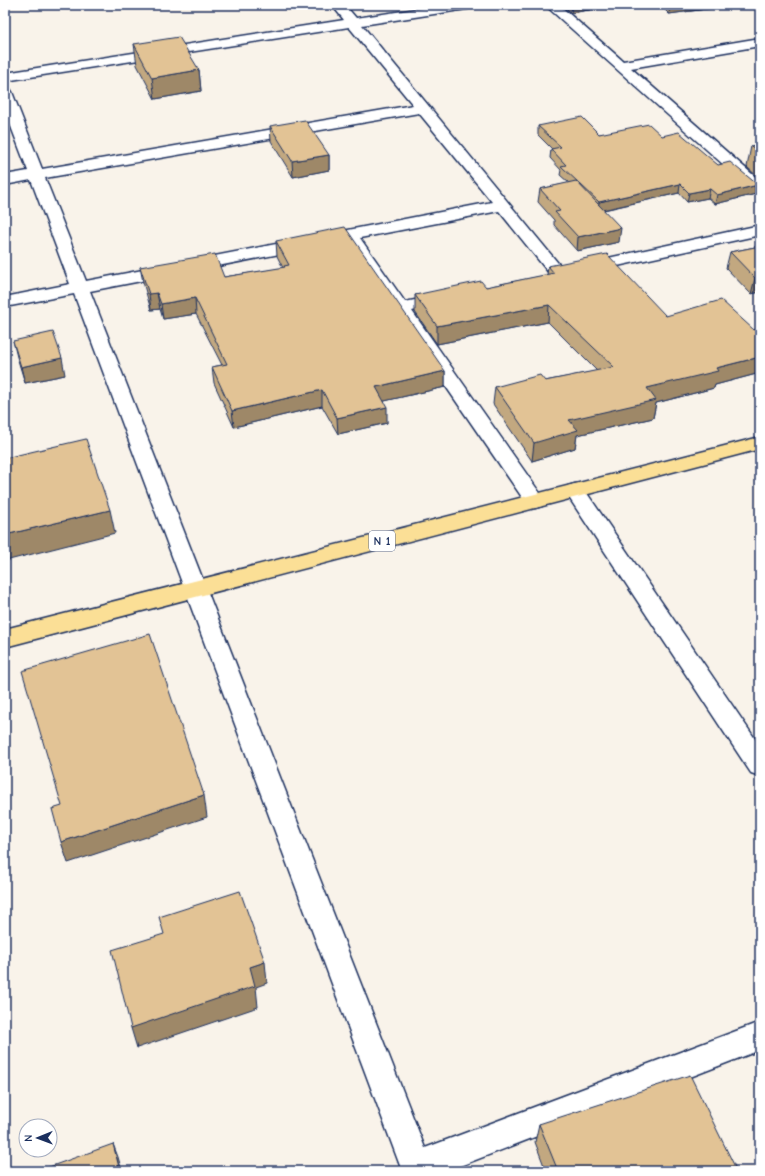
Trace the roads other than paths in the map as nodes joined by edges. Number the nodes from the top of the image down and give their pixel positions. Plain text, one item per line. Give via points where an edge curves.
1 (338, 5) edge
2 (467, 5) edge
3 (551, 5) edge
4 (353, 23) junction
5 (760, 42) edge
6 (620, 66) junction
7 (5, 77) edge
8 (5, 92) edge
9 (422, 108) junction
10 (37, 175) junction
11 (5, 180) edge
12 (760, 189) edge
13 (502, 205) junction
14 (760, 230) edge
15 (350, 235) junction
16 (80, 287) junction
17 (462, 295) edge
18 (5, 302) edge
19 (402, 308) junction
20 (760, 443) edge
21 (575, 491) junction
22 (535, 501) junction
23 (195, 589) junction
24 (5, 638) edge
25 (760, 766) edge
26 (760, 1036) edge
27 (418, 1169) edge

1 - 4 street
2 - 4 street
3 - 6 street
4 - 7 street
4 - 9 street
5 - 6 street
6 - 12 street
8 - 10 street
9 - 10 street
9 - 13 street
10 - 11 street
10 - 16 street
13 - 14 street via 552,276
13 - 15 street
15 - 16 street
15 - 19 street
16 - 18 street
16 - 23 street
17 - 19 street
19 - 22 street
20 - 21 highway, N 1
21 - 22 highway, N 1
21 - 25 street
22 - 23 highway, N 1
23 - 24 highway, N 1
23 - 27 street
26 - 27 street

